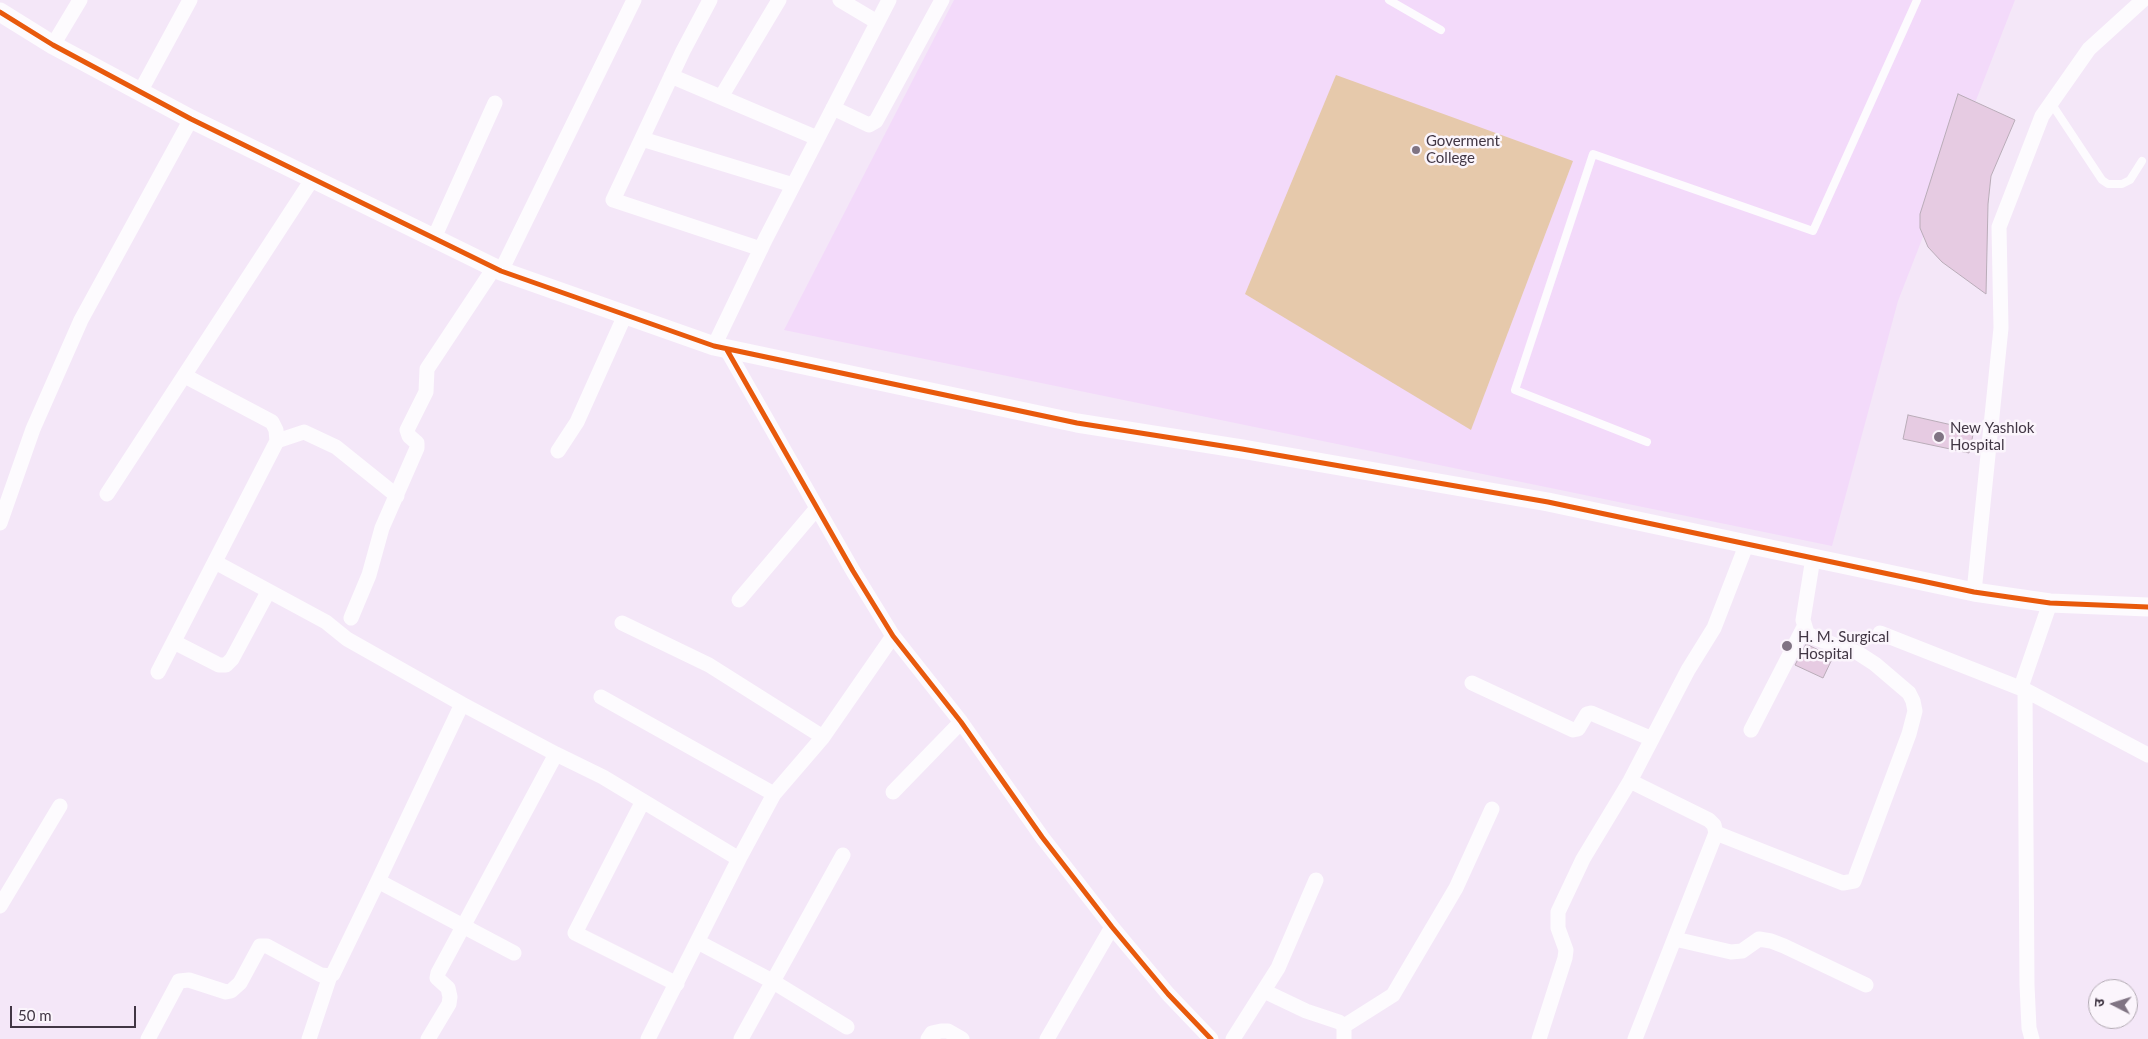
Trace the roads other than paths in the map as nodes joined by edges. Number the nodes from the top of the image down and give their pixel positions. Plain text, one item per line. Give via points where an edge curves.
1 (80, 0) edge
2 (190, 0) edge
3 (634, 0) edge
4 (710, 0) edge
5 (779, 0) edge
6 (840, 0) edge
7 (889, 0) edge
8 (942, 0) edge
9 (1389, 0) edge
10 (1917, 0) edge
11 (2144, 0) edge
12 (0, 12) edge
13 (877, 22) junction
14 (1441, 30) dead end
15 (53, 45) junction
16 (671, 76) junction
17 (140, 92) junction
18 (721, 97) junction
19 (496, 103) dead end
20 (2051, 103) junction
21 (833, 108) junction
22 (191, 119) junction
23 (817, 138) junction
24 (642, 139) junction
25 (2142, 161) dead end
26 (312, 178) junction
27 (793, 185) junction
28 (434, 238) junction
29 (761, 249) junction
30 (498, 269) junction
31 (625, 315) junction
32 (720, 348) junction
33 (185, 376) junction
34 (277, 440) junction
35 (1647, 442) dead end
36 (558, 451) dead end
37 (107, 494) dead end
38 (397, 496) junction
39 (817, 508) junction
40 (0, 523) edge
41 (1747, 544) junction
42 (1813, 558) junction
43 (215, 562) junction
44 (268, 592) junction
45 (1974, 592) junction
46 (739, 600) dead end
47 (2050, 603) junction
48 (2148, 607) edge
49 (352, 618) dead end
50 (622, 623) dead end
51 (1804, 627) junction
52 (1880, 633) dead end
53 (893, 636) junction
54 (174, 642) junction
55 (158, 672) dead end
56 (1472, 683) dead end
57 (2025, 690) junction
58 (601, 697) dead end
59 (462, 704) junction
60 (961, 722) junction
61 (1752, 730) dead end
62 (823, 737) junction
63 (1652, 739) junction
64 (556, 754) junction
65 (2148, 755) edge
66 (1630, 780) junction
67 (893, 792) dead end
68 (774, 794) junction
69 (643, 800) junction
70 (60, 806) dead end
71 (1492, 809) dead end
72 (1716, 833) junction
73 (843, 855) dead end
74 (739, 859) junction
75 (1316, 880) dead end
76 (378, 881) junction
77 (0, 906) edge
78 (464, 927) junction
79 (1112, 927) junction
80 (1675, 939) junction
81 (698, 942) junction
82 (514, 953) dead end
83 (330, 976) junction
84 (772, 981) junction
85 (677, 984) junction
86 (1866, 985) dead end
87 (1264, 991) junction
88 (848, 1027) dead end
89 (1344, 1032) edge
90 (148, 1039) edge
91 (309, 1039) edge
92 (428, 1039) edge
93 (648, 1039) edge
94 (741, 1039) edge
95 (928, 1039) edge
96 (962, 1039) edge
97 (1048, 1039) edge
98 (1211, 1039) edge
99 (1232, 1039) edge
100 (1540, 1039) edge
101 (1635, 1039) edge
102 (2032, 1039) edge

1 - 15 street
2 - 17 street
3 - 30 street
4 - 16 street
5 - 18 street
6 - 13 street
7 - 13 street
8 - 21 street via 876,121 869,125
9 - 14 lane
10 - 35 lane via 1813,231 1593,154 1515,390
11 - 20 street via 2089,49
12 - 15 street
13 - 21 street
15 - 17 street
16 - 18 street
16 - 24 street
17 - 22 street
18 - 23 street
19 - 28 street
20 - 25 lane via 2102,180 2108,184 2122,184 2130,180
20 - 45 street via 2042,116 1999,227 2001,328
21 - 23 street
22 - 26 street
22 - 40 street via 81,320 33,429
23 - 27 street
24 - 27 street
24 - 29 street via 613,200
26 - 28 street
26 - 33 street
27 - 29 street
28 - 30 street
29 - 32 street
30 - 31 street
30 - 38 street via 427,369 426,392 408,430 417,448
31 - 32 street
31 - 36 street via 577,422
32 - 39 street
32 - 41 street via 1077,424 1548,502
33 - 34 street via 272,422
33 - 37 street
34 - 38 street via 304,432 336,447
34 - 43 street
38 - 49 street via 382,528
39 - 46 street
39 - 53 street
41 - 42 street
41 - 63 street via 1714,628
42 - 45 street
42 - 51 street
43 - 44 street
43 - 54 street
44 - 54 street via 226,665
44 - 59 street via 326,622 347,639
45 - 47 street
47 - 48 street
47 - 57 street via 2021,687
50 - 62 street via 709,665
51 - 61 street
51 - 72 street via 1815,638 1849,648 1866,658 1909,693 1913,702 1914,720 1858,874 1854,881 1843,883
52 - 57 street
53 - 60 street
53 - 62 street
54 - 55 street
56 - 63 street via 1573,730 1578,729 1591,713
57 - 65 street
57 - 102 street via 2027,985
58 - 68 street
59 - 64 street
59 - 76 street
60 - 67 street
60 - 79 street via 1042,837
62 - 68 street
63 - 66 street
64 - 69 street
64 - 78 street
66 - 72 street via 1710,820
66 - 100 street via 1584,859 1558,912 1565,958
68 - 74 street
69 - 74 street
69 - 85 street via 575,932
70 - 77 street
71 - 89 street via 1456,888 1398,988
72 - 80 street
73 - 84 street
74 - 81 street
75 - 87 street via 1278,968
76 - 78 street
76 - 83 street via 336,971
78 - 82 street
78 - 92 street via 438,973 437,978 448,988 449,1004
79 - 97 street
79 - 98 street
80 - 86 street via 1731,952 1742,951 1759,939 1771,941
80 - 101 street
81 - 84 street
81 - 85 street
83 - 90 street via 321,975 267,946 260,946 240,982 231,991 189,980 176,984
83 - 91 street
84 - 88 street
84 - 94 street
85 - 93 street
87 - 89 street via 1306,1012 1339,1022
87 - 99 street
95 - 96 street via 932,1033 948,1031

